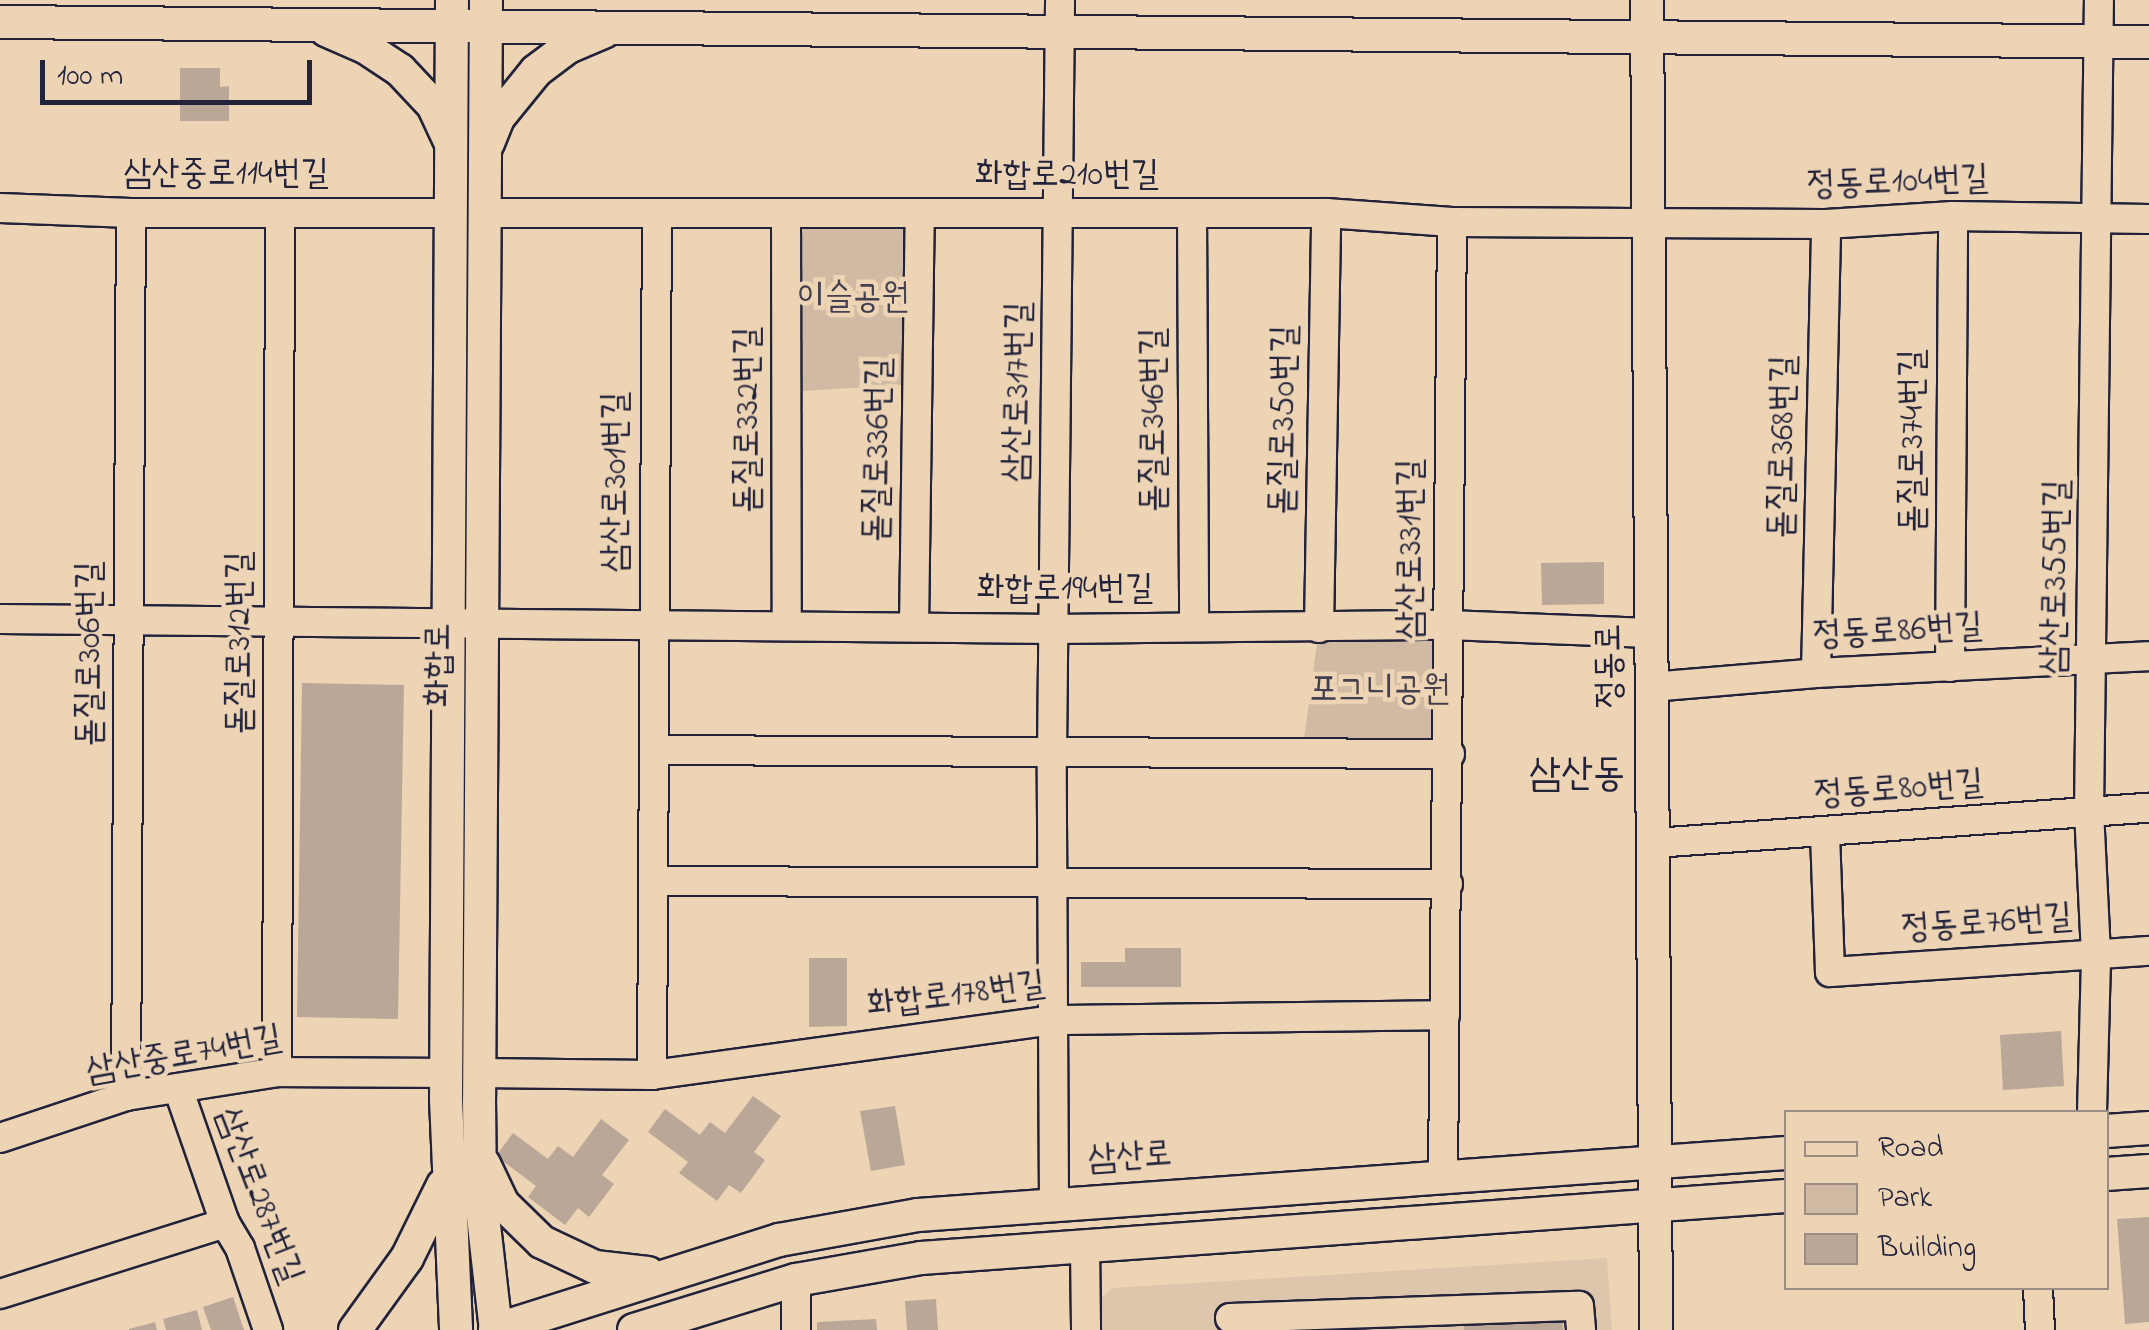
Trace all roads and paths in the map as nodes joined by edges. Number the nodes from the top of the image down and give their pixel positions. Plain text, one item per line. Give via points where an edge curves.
1 (370, 0) edge
2 (569, 0) edge
3 (1648, 0) edge
4 (2100, 0) edge
5 (452, 12) edge
6 (486, 12) edge
7 (1060, 15) edge
8 (0, 22) edge
9 (302, 24) junction
10 (632, 26) junction
11 (1647, 34) junction
12 (2099, 42) junction
13 (2149, 42) edge
14 (452, 151) junction
15 (485, 152) junction
16 (0, 208) edge
17 (130, 213) junction
18 (451, 213) junction
19 (484, 213) junction
20 (1192, 213) junction
21 (1326, 213) junction
22 (280, 214) junction
23 (657, 214) junction
24 (786, 214) junction
25 (920, 214) junction
26 (1059, 214) junction
27 (1953, 216) junction
28 (2097, 218) junction
29 (2149, 219) edge
30 (1452, 222) junction
31 (1648, 223) junction
32 (1826, 224) junction
33 (0, 619) edge
34 (128, 620) junction
35 (278, 622) junction
36 (480, 622) junction
37 (447, 623) junction
38 (654, 624) junction
39 (1448, 625) junction
40 (787, 626) junction
41 (914, 627) junction
42 (1194, 627) junction
43 (1318, 628) junction
44 (1052, 629) junction
45 (1650, 633) junction
46 (2149, 656) edge
47 (2094, 659) junction
48 (1950, 667) junction
49 (1816, 673) junction
50 (1651, 687) junction
51 (654, 750) junction
52 (1450, 754) junction
53 (1052, 755) junction
54 (2149, 808) edge
55 (2089, 813) junction
56 (1825, 834) junction
57 (1654, 843) junction
58 (656, 880) junction
59 (1053, 882) junction
60 (1448, 884) junction
61 (2149, 951) edge
62 (2096, 954) junction
63 (1445, 1015) junction
64 (1056, 1020) junction
65 (277, 1072) junction
66 (446, 1073) junction
67 (479, 1073) junction
68 (652, 1075) junction
69 (178, 1088) junction
70 (126, 1096) junction
71 (2092, 1110) edge
72 (2149, 1128) edge
73 (2109, 1131) edge
74 (0, 1138) edge
75 (480, 1144) junction
76 (1784, 1152) edge
77 (1654, 1162) junction
78 (448, 1166) junction
79 (2149, 1170) edge
80 (2109, 1174) edge
81 (1443, 1176) junction
82 (1784, 1196) edge
83 (1054, 1204) junction
84 (1654, 1205) junction
85 (225, 1223) junction
86 (1084, 1245) junction
87 (672, 1272) junction
88 (796, 1280) junction
89 (2038, 1290) edge
90 (0, 1294) edge
91 (695, 1310) junction
92 (1230, 1318) dead end
93 (268, 1330) edge
94 (356, 1330) edge
95 (456, 1330) edge
96 (496, 1330) edge
97 (634, 1330) edge
98 (664, 1330) edge
99 (796, 1330) edge
100 (1086, 1330) edge
101 (1580, 1330) edge
102 (1656, 1330) edge
103 (2040, 1330) edge

1 - 9 main road
2 - 10 main road
3 - 11 main road, 정동로
4 - 12 street, 삼산로355번길
5 - 6 main road
5 - 9 main road
5 - 14 main road, 화합로
6 - 10 main road
6 - 15 main road, 화합로
7 - 10 main road
7 - 11 main road
7 - 26 street, 삼산로317번길
8 - 9 main road
9 - 14 main road via 347,38 400,70 434,105
10 - 15 main road via 588,37 536,70 498,118
11 - 12 main road
11 - 31 main road, 정동로
12 - 13 main road
12 - 28 street, 삼산로355번길
14 - 15 main road via 457,122 469,115 480,123
14 - 18 main road, 화합로
15 - 19 main road, 화합로
16 - 17 street, 삼산중로114번길
17 - 22 street, 삼산중로114번길
17 - 34 street, 돋질로306번길
18 - 22 street, 삼산중로114번길
18 - 37 main road, 화합로
19 - 23 street, 화합로210번길
19 - 36 main road, 화합로
20 - 21 street, 화합로210번길
20 - 26 street, 화합로210번길
20 - 42 street, 돋질로346번길
21 - 30 street, 화합로210번길
21 - 43 street, 돋질로350번길
22 - 35 street, 돋질로312번길
23 - 24 street, 화합로210번길
23 - 38 street, 삼산로301번길
24 - 25 street, 화합로210번길
24 - 40 street, 돋질로332번길
25 - 26 street, 화합로210번길
25 - 41 street, 돋질로336번길
26 - 44 street, 삼산로317번길
27 - 28 street, 정동로104번길
27 - 32 street, 정동로104번길
27 - 48 street, 돋질로374번길
28 - 29 street, 정동로104번길
28 - 47 street, 삼산로355번길
30 - 31 street, 화합로210번길
30 - 39 street, 삼산로331번길
31 - 32 street, 정동로104번길
31 - 45 main road, 정동로
32 - 49 street, 돋질로368번길
33 - 34 street, 화합로194번길
34 - 35 street, 화합로194번길
34 - 70 street, 돋질로306번길
35 - 37 street, 화합로194번길
35 - 65 street, 돋질로312번길
36 - 37 street, 화합로194번길
36 - 38 street, 화합로194번길
36 - 67 main road, 화합로
37 - 66 main road, 화합로
38 - 40 street, 화합로194번길
38 - 51 street, 삼산로301번길
39 - 43 street, 화합로194번길
39 - 45 street, 화합로194번길
39 - 52 street, 삼산로331번길
40 - 41 street, 화합로194번길
41 - 44 street, 화합로194번길
42 - 43 street, 화합로194번길
42 - 44 street, 화합로194번길
44 - 53 street, 삼산로317번길
45 - 50 main road, 정동로
46 - 47 street, 정동로86번길
47 - 48 street, 정동로86번길
47 - 55 street, 삼산로355번길
48 - 49 street, 정동로86번길
49 - 50 street, 정동로86번길
50 - 57 main road, 정동로
51 - 53 street
51 - 58 street, 삼산로301번길
52 - 53 street
52 - 60 street, 삼산로331번길
53 - 59 street, 삼산로317번길
54 - 55 street, 정동로80번길
55 - 56 street, 정동로80번길
55 - 62 street, 삼산로355번길
56 - 57 street, 정동로80번길
56 - 62 street, 정동로76번길 via 1830,972
57 - 77 main road, 정동로
58 - 59 street
58 - 68 street, 삼산로301번길
59 - 60 street
59 - 64 street, 삼산로317번길
60 - 63 street, 삼산로331번길
61 - 62 street, 정동로76번길
62 - 71 street, 삼산로355번길
63 - 64 street, 화합로178번길
63 - 81 street, 삼산로331번길
64 - 68 street, 화합로178번길
64 - 83 street, 삼산로317번길
65 - 66 street, 삼산중로74번길
65 - 69 street, 삼산중로74번길
66 - 78 main road, 화합로
67 - 68 street, 화합로178번길
67 - 75 main road, 화합로
69 - 70 street, 삼산중로74번길
69 - 85 street, 삼산로287번길
70 - 74 street, 삼산중로74번길
72 - 73 main road
75 - 87 main road via 503,1204 542,1242 595,1267
75 - 96 main road, 화합로
76 - 77 main road, 삼산로
77 - 81 main road, 삼산로
77 - 84 main road, 정동로
78 - 94 main road via 428,1222
78 - 95 main road, 화합로
79 - 80 main road
81 - 83 main road, 삼산로
82 - 84 main road
83 - 87 main road, 삼산로 via 842,1227
84 - 86 main road
84 - 102 main road, 정동로
85 - 90 street
85 - 93 street, 삼산로287번길
86 - 88 main road via 921,1258
86 - 100 street
87 - 96 main road, 삼산로
88 - 91 main road
88 - 99 street
89 - 103 street
91 - 97 main road
91 - 98 main road
92 - 101 street via 1579,1306

